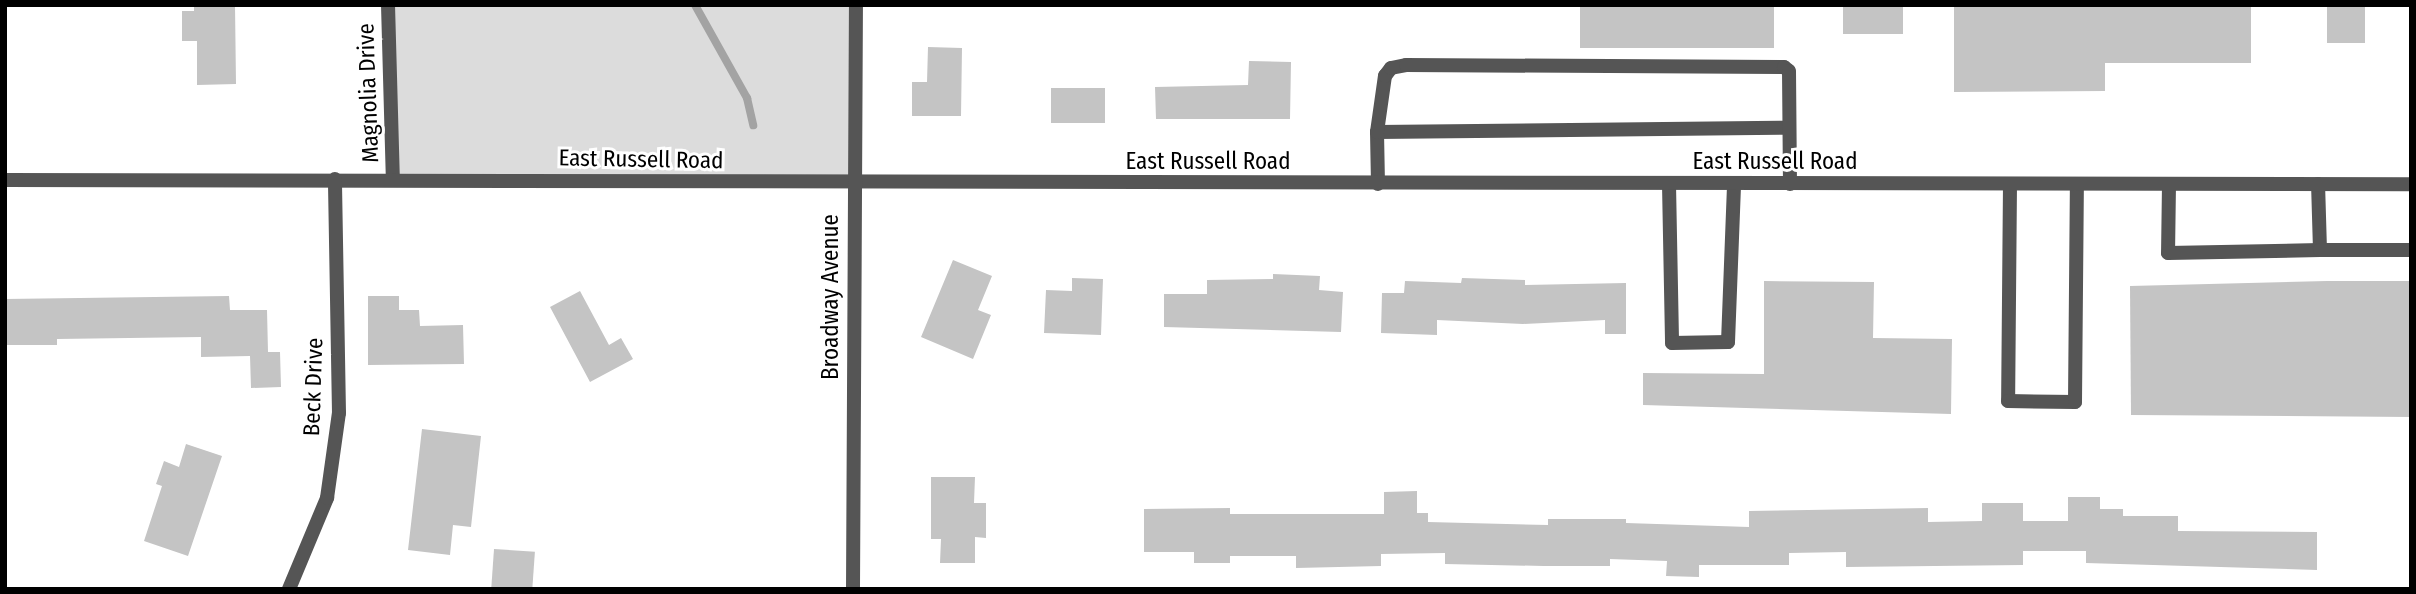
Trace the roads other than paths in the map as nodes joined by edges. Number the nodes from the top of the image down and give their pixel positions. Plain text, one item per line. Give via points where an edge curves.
1 (388, 5) edge
2 (856, 5) edge
3 (1788, 128) junction
4 (1377, 132) junction
5 (335, 179) junction
6 (5, 180) edge
7 (393, 180) junction
8 (853, 184) junction
9 (1378, 184) junction
10 (1669, 184) junction
11 (1734, 184) junction
12 (1790, 184) junction
13 (2010, 184) junction
14 (2077, 184) junction
15 (2169, 184) junction
16 (2318, 184) junction
17 (2411, 184) edge
18 (2320, 250) junction
19 (2411, 250) edge
20 (289, 589) edge
21 (853, 589) edge

1 - 7 street, Magnolia Drive
2 - 8 street, Broadway Avenue
3 - 4 street
3 - 4 street via 1789,71 1784,67 1406,65 1391,68 1385,76
3 - 12 street
4 - 9 street
5 - 6 street, East Russell Road
5 - 7 street, East Russell Road
5 - 20 street, Beck Drive via 339,413 327,498
7 - 8 street, East Russell Road
8 - 9 street, East Russell Road
8 - 21 street, Broadway Avenue
9 - 10 street, East Russell Road
10 - 11 street, East Russell Road
10 - 11 street via 1672,342 1728,342
11 - 12 street, East Russell Road
12 - 13 street, East Russell Road
13 - 14 street, East Russell Road
13 - 14 street via 2008,401 2075,402
14 - 15 street, East Russell Road
15 - 16 street, East Russell Road
15 - 18 street via 2168,253
16 - 17 street, East Russell Road
16 - 18 street
18 - 19 street

